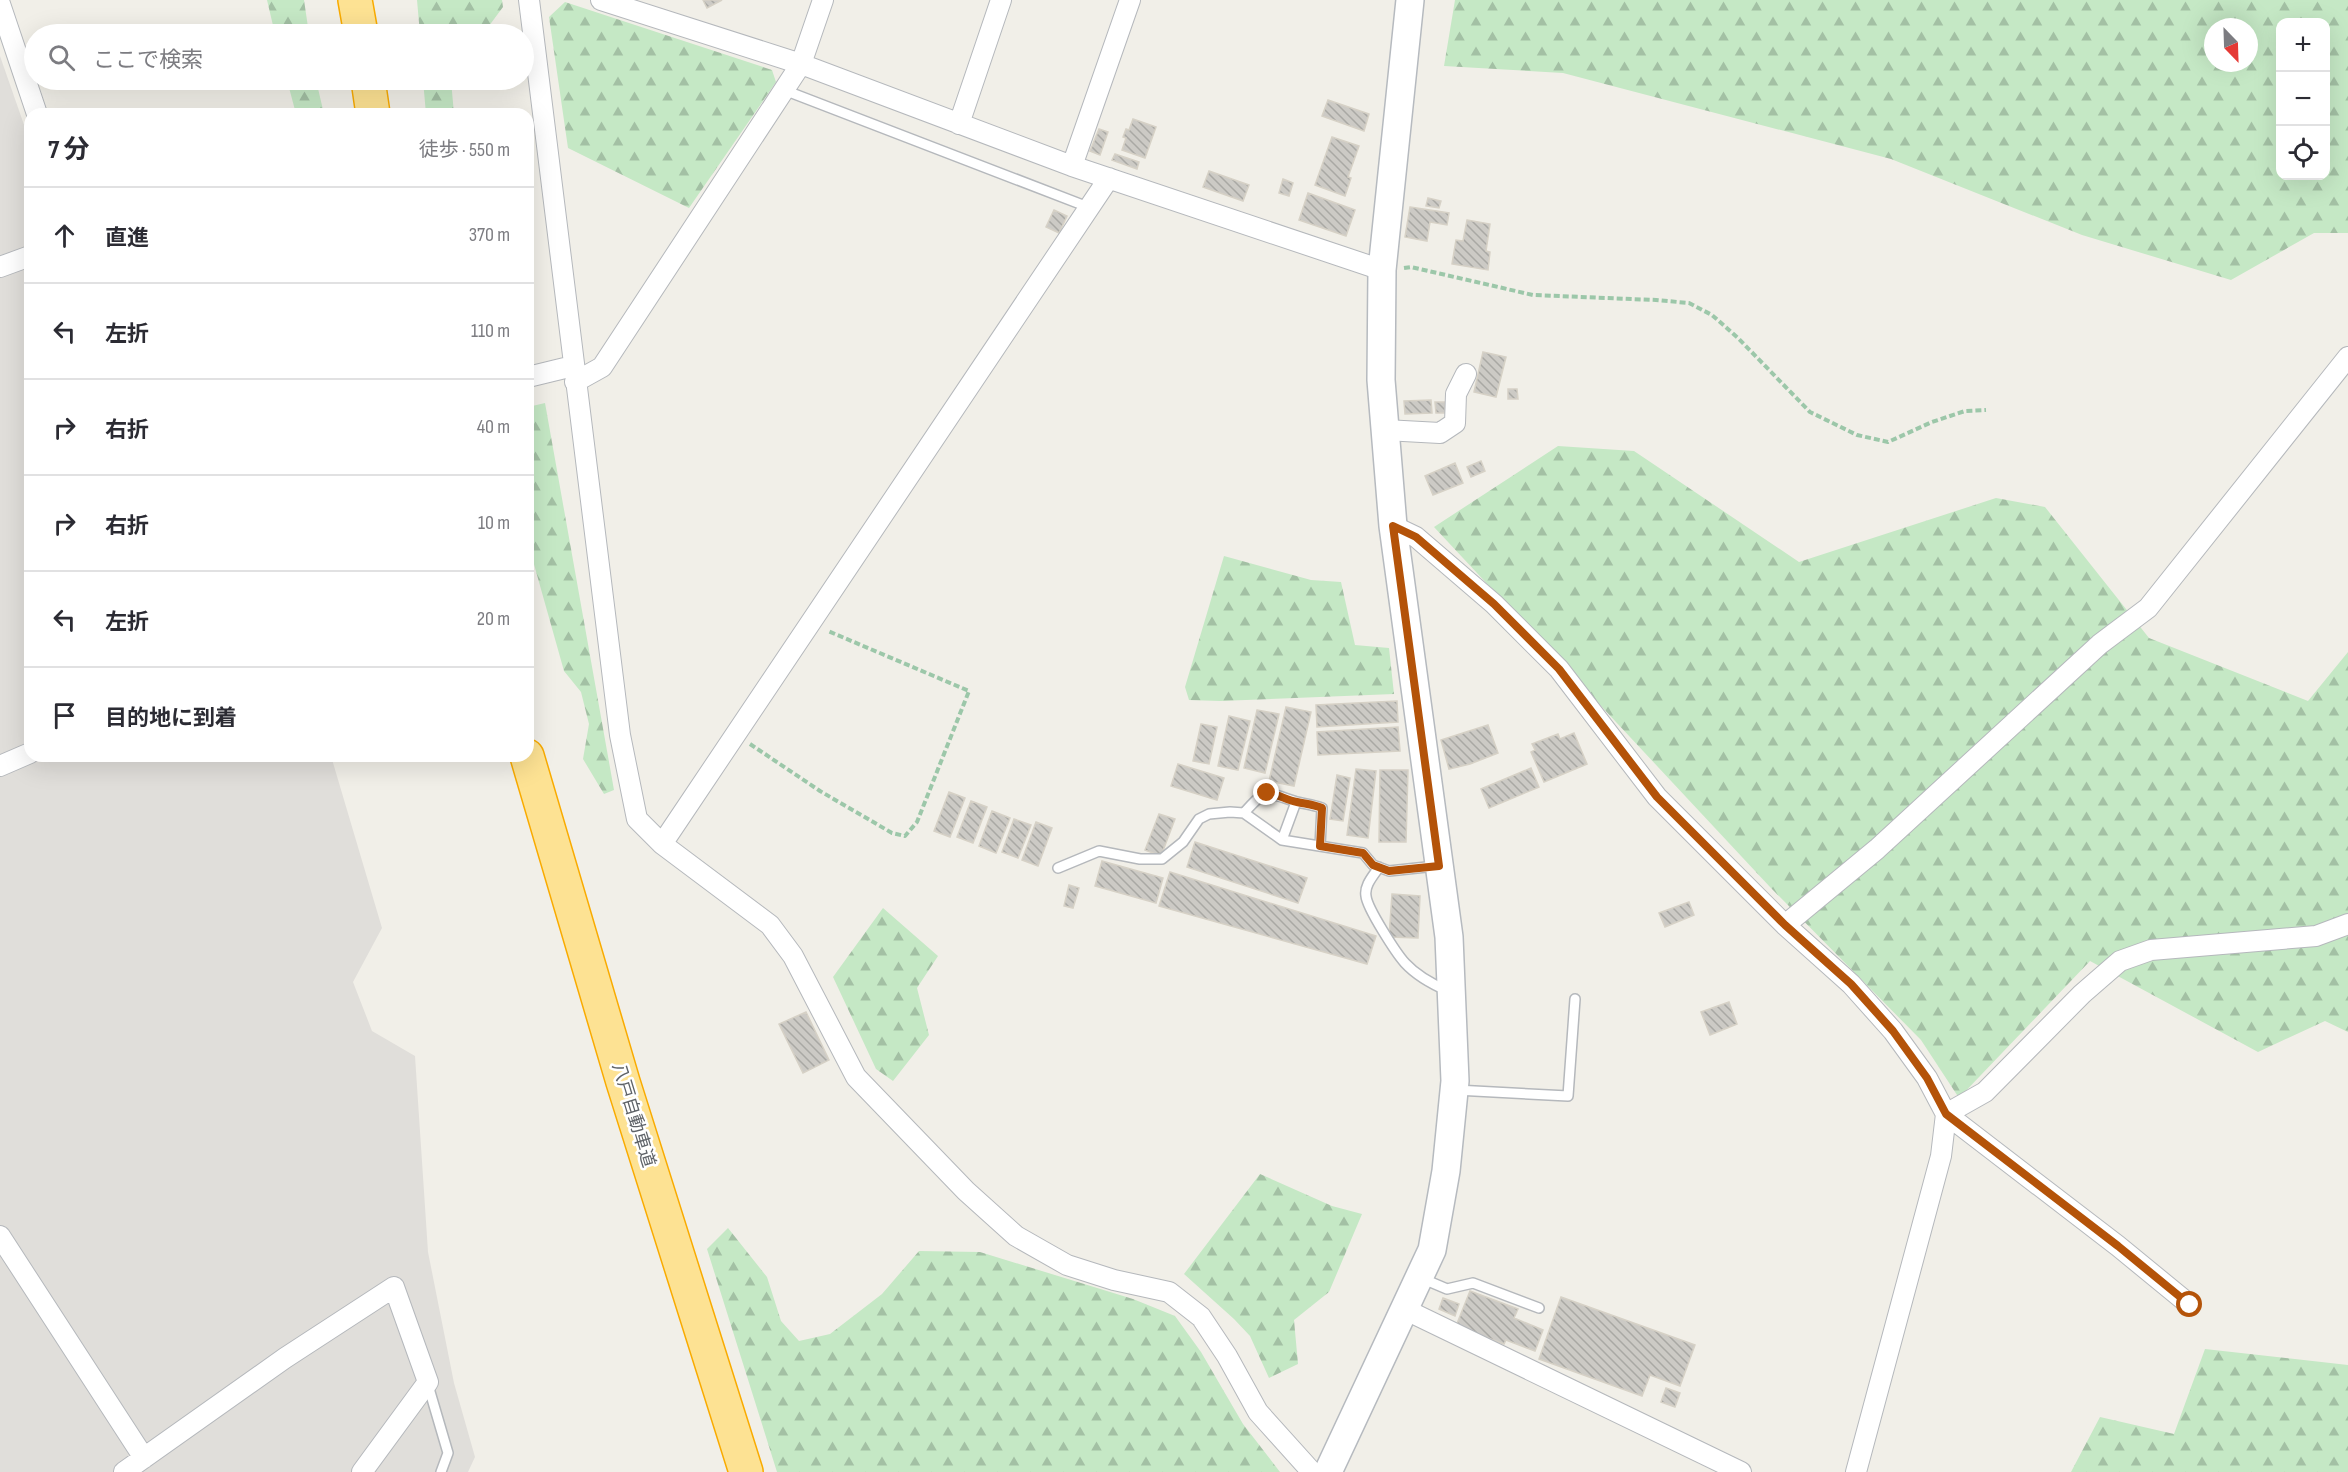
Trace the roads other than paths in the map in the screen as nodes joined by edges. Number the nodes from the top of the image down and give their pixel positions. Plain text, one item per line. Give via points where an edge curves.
1 (355, 0) edge
2 (530, 0) edge
3 (601, 0) edge
4 (823, 0) edge
5 (1002, 0) edge
6 (1130, 0) edge
7 (1410, 0) edge
8 (0, 4) edge
9 (359, 24) edge
10 (533, 24) edge
11 (534, 34) edge
12 (801, 64) junction
13 (24, 75) edge
14 (29, 90) edge
15 (370, 90) edge
16 (784, 90) junction
17 (35, 108) edge
18 (373, 108) edge
19 (959, 124) junction
20 (1072, 166) junction
21 (1109, 178) junction
22 (1088, 207) junction
23 (24, 258) edge
24 (0, 267) edge
25 (1382, 270) junction
26 (2348, 357) edge
27 (574, 374) junction
28 (1466, 374) dead end
29 (534, 376) edge
30 (1385, 430) junction
31 (1393, 526) junction
32 (24, 756) edge
33 (529, 762) edge
34 (0, 766) edge
35 (1296, 802) junction
36 (1244, 813) junction
37 (1282, 840) junction
38 (662, 844) junction
39 (1320, 846) junction
40 (1439, 866) junction
41 (1379, 867) junction
42 (1058, 868) dead end
43 (2348, 924) edge
44 (1785, 925) junction
45 (1451, 993) junction
46 (1575, 999) dead end
47 (1454, 1090) junction
48 (1946, 1114) junction
49 (0, 1236) edge
50 (1419, 1277) junction
51 (2190, 1305) dead end
52 (1539, 1308) dead end
53 (1404, 1309) junction
54 (428, 1382) junction
55 (144, 1458) junction
56 (124, 1472) edge
57 (362, 1472) edge
58 (441, 1472) edge
59 (746, 1472) edge
60 (1312, 1472) edge
61 (1328, 1472) edge
62 (1741, 1472) edge
63 (1856, 1472) edge

1 - 9 highway
2 - 10 street
3 - 12 street
4 - 12 street
5 - 19 street
6 - 20 street
7 - 25 street
8 - 13 street
11 - 27 street
12 - 16 street
12 - 19 street
14 - 17 street
15 - 18 highway
16 - 22 lane
16 - 27 street via 602,367
19 - 20 street
20 - 21 street
21 - 22 street
21 - 25 street
22 - 38 street
23 - 24 street
25 - 30 street via 1381,380
26 - 44 street via 2148,608 2100,644 1877,849
27 - 29 street
27 - 38 street via 620,735 637,819
28 - 30 street via 1456,393 1455,423 1440,433
30 - 31 street
31 - 40 street
31 - 44 street via 1416,537 1494,604 1559,669 1657,797
32 - 34 street
33 - 59 highway, 八戸自動車道 via 623,1083
35 - 36 lane via 1267,793
35 - 37 lane
35 - 39 lane via 1322,808
36 - 37 lane
36 - 42 lane via 1209,814 1199,819 1183,842 1162,859 1140,860 1099,851
37 - 39 lane
38 - 60 street via 770,925 793,956 856,1077 966,1191 1016,1236 1067,1265 1169,1292 1201,1317 1258,1412
39 - 41 lane via 1363,853
40 - 41 lane via 1389,871
40 - 45 street via 1449,937
41 - 45 lane via 1365,895 1373,914 1406,964
43 - 48 street via 2316,936 2151,950 2120,961 1985,1092
44 - 48 street via 1851,984 1893,1031 1927,1078
45 - 47 street
46 - 47 lane via 1568,1096
47 - 50 street via 1446,1171 1432,1250
48 - 51 street
48 - 63 street via 1941,1156
49 - 55 street
50 - 52 lane via 1446,1288 1473,1283
50 - 53 street
53 - 61 street
53 - 62 street
54 - 55 street via 394,1287
54 - 57 street
54 - 58 lane via 448,1453
55 - 56 street

